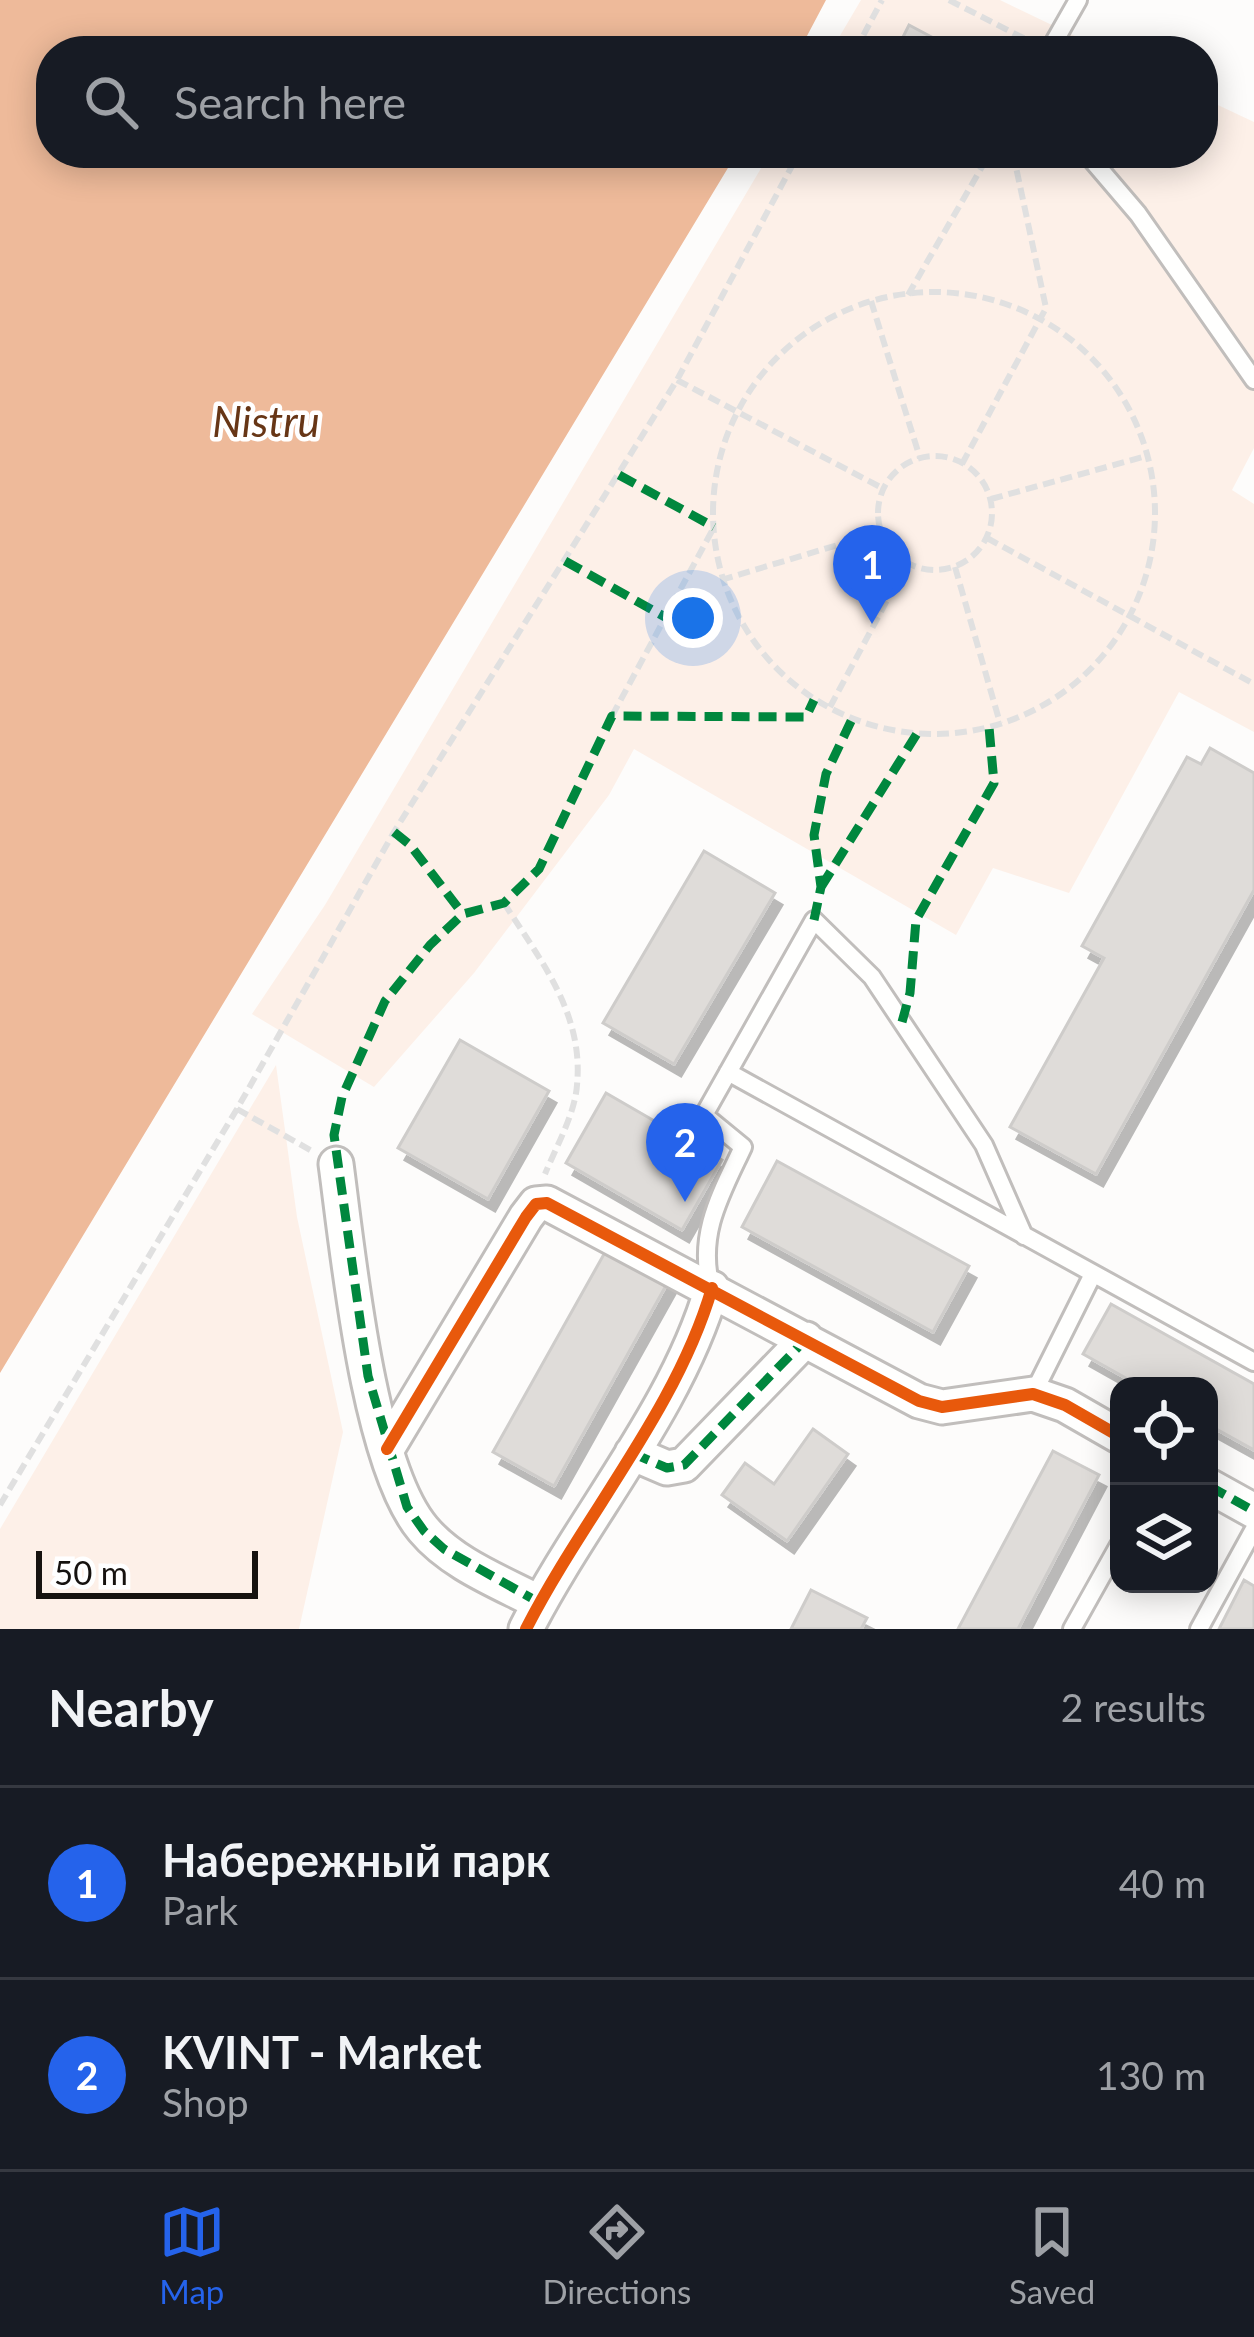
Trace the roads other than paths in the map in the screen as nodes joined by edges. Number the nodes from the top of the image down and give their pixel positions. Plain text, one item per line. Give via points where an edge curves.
1 (1078, 0) edge
2 (1057, 36) edge
3 (1099, 168) edge
4 (1254, 380) edge
5 (728, 1072) junction
6 (336, 1165) road end
7 (1024, 1236) junction
8 (1093, 1274) junction
9 (712, 1288) junction
10 (806, 1340) junction
11 (1254, 1362) edge
12 (1033, 1394) junction
13 (1110, 1431) edge
14 (387, 1449) junction
15 (632, 1453) junction
16 (1218, 1491) edge
17 (1254, 1511) edge
18 (1254, 1529) edge
19 (1110, 1561) edge
20 (533, 1616) edge
21 (1072, 1629) edge
22 (1199, 1629) edge

1 - 2 lane
3 - 4 lane
5 - 7 lane
5 - 7 lane via 814,920 872,977 984,1145
5 - 9 lane via 704,1115 743,1147 710,1217 705,1256
6 - 14 street via 364,1355
7 - 8 lane
8 - 11 lane
8 - 12 lane
9 - 10 street
9 - 14 street via 559,1207 536,1204
9 - 15 street via 702,1324
10 - 12 street via 942,1407
10 - 15 street via 684,1465 667,1468
12 - 13 street
14 - 20 street via 424,1531
15 - 20 street
16 - 17 street
18 - 22 lane
19 - 21 lane

